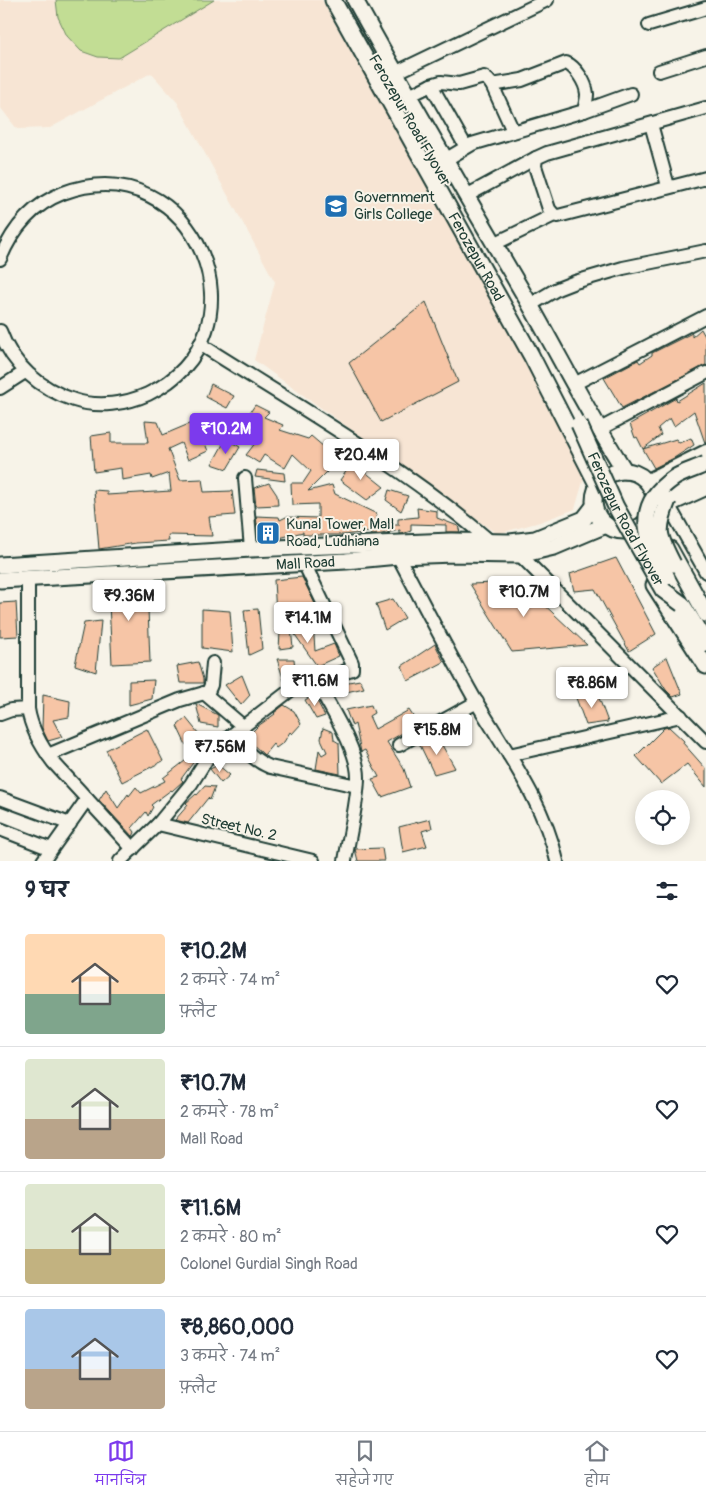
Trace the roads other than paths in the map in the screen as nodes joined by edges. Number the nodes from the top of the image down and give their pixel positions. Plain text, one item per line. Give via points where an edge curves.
1 (333, 0) edge
2 (342, 0) edge
3 (355, 0) edge
4 (547, 0) edge
5 (706, 8) edge
6 (649, 25) dead end
7 (706, 56) edge
8 (659, 71) dead end
9 (395, 73) junction
10 (492, 85) junction
11 (431, 86) junction
12 (631, 94) dead end
13 (409, 96) junction
14 (706, 108) edge
15 (584, 111) junction
16 (651, 124) junction
17 (513, 131) junction
18 (466, 147) junction
19 (536, 158) junction
20 (445, 160) junction
21 (706, 178) edge
22 (668, 186) junction
23 (466, 196) junction
24 (554, 215) junction
25 (494, 244) junction
26 (706, 251) edge
27 (0, 259) edge
28 (530, 305) junction
29 (706, 316) edge
30 (0, 331) edge
31 (200, 344) junction
32 (25, 372) junction
33 (706, 373) edge
34 (574, 384) junction
35 (0, 388) edge
36 (597, 427) junction
37 (579, 433) junction
38 (706, 451) edge
39 (706, 464) edge
40 (624, 471) junction
41 (245, 478) dead end
42 (706, 478) edge
43 (646, 481) junction
44 (598, 486) junction
45 (706, 488) edge
46 (668, 503) junction
47 (594, 506) junction
48 (652, 509) junction
49 (606, 525) junction
50 (621, 531) junction
51 (491, 542) junction
52 (251, 549) junction
53 (520, 555) junction
54 (398, 556) junction
55 (304, 563) junction
56 (0, 565) edge
57 (706, 572) edge
58 (28, 579) junction
59 (0, 580) edge
60 (682, 604) junction
61 (706, 614) edge
62 (706, 626) edge
63 (706, 642) edge
64 (214, 663) dead end
65 (706, 666) edge
66 (316, 681) junction
67 (204, 693) junction
68 (477, 702) junction
69 (28, 709) junction
70 (0, 714) edge
71 (681, 716) junction
72 (244, 727) junction
73 (232, 735) junction
74 (706, 742) edge
75 (398, 745) dead end
76 (48, 755) junction
77 (509, 756) junction
78 (357, 786) junction
79 (0, 798) edge
80 (87, 800) junction
81 (70, 824) junction
82 (158, 824) junction
83 (0, 829) edge
84 (51, 849) junction
85 (133, 849) junction
86 (43, 861) edge
87 (120, 861) edge
88 (314, 861) edge
89 (345, 861) edge
90 (557, 861) edge

1 - 37 main road, Ferozepur Road via 531,354
2 - 37 main road, Ferozepur Road Flyover via 517,310
3 - 9 main road
4 - 9 street
5 - 6 street
7 - 8 street
9 - 13 main road
10 - 11 street via 484,77 459,84 441,82
10 - 15 street via 522,80 555,66 569,64 585,86
10 - 17 street
11 - 13 street
11 - 18 street
12 - 15 street
13 - 20 main road
14 - 16 street
15 - 17 street
16 - 19 street
16 - 22 street
17 - 18 street
18 - 20 street
19 - 23 street
19 - 24 street via 535,166
20 - 23 main road
21 - 22 street
22 - 24 street via 565,215
23 - 25 main road
24 - 25 street
25 - 28 main road
26 - 28 street via 575,282
27 - 31 street via 19,224 55,196 77,188 99,186 122,187 144,194 182,220 196,238 205,258 211,302
28 - 34 main road
29 - 34 street
30 - 32 street via 11,354
31 - 32 street via 175,377 140,398 120,403 79,402 41,385
31 - 51 street via 387,462 455,511
32 - 35 street
33 - 36 street
34 - 36 main road
36 - 37 main road
36 - 40 main road
37 - 44 main road, Ferozepur Road via 586,462
37 - 60 main road, Ferozepur Road Flyover, bridge via 663,590
38 - 43 street
39 - 48 main road, Ferozepur Road Flyover, bridge via 675,478 662,488
40 - 43 main road via 638,474
40 - 44 main road via 609,475
41 - 52 street
42 - 46 main road
43 - 48 main road via 654,499
44 - 47 main road
45 - 46 street
46 - 48 street
46 - 57 street
46 - 62 main road, Ferozepur Road Flyover, bridge via 661,518 659,534
47 - 49 main road
47 - 51 main road, Mall Road via 584,519 535,539
48 - 50 main road, Ferozepur Road Flyover via 642,526 632,531
48 - 60 main road, bridge via 646,518 653,550
48 - 61 main road
49 - 50 main road
49 - 53 main road, Mall Road via 554,547
50 - 65 main road
51 - 52 main road, Mall Road
52 - 56 main road, Mall Road
53 - 54 main road, Mall Road
53 - 71 street
54 - 55 main road, Mall Road
54 - 68 street
55 - 58 main road, Mall Road
55 - 66 street via 353,667 350,671
58 - 59 main road, Mall Road
58 - 69 street
60 - 63 main road, Ferozepur Road Flyover
64 - 67 street via 210,690
66 - 72 street via 288,692
66 - 78 street via 344,732 356,764
67 - 72 street
67 - 76 street
68 - 75 street
68 - 77 street
69 - 70 street
69 - 76 street via 36,734
71 - 74 street
71 - 77 street
72 - 73 street
73 - 78 street via 250,756 270,767
73 - 82 street via 208,757 191,784
76 - 80 street
77 - 90 street via 546,824
78 - 89 street
79 - 81 street
80 - 81 street
80 - 85 street
81 - 84 street
82 - 85 street
82 - 88 street, Street No. 2
83 - 84 street
84 - 86 street
85 - 87 street

